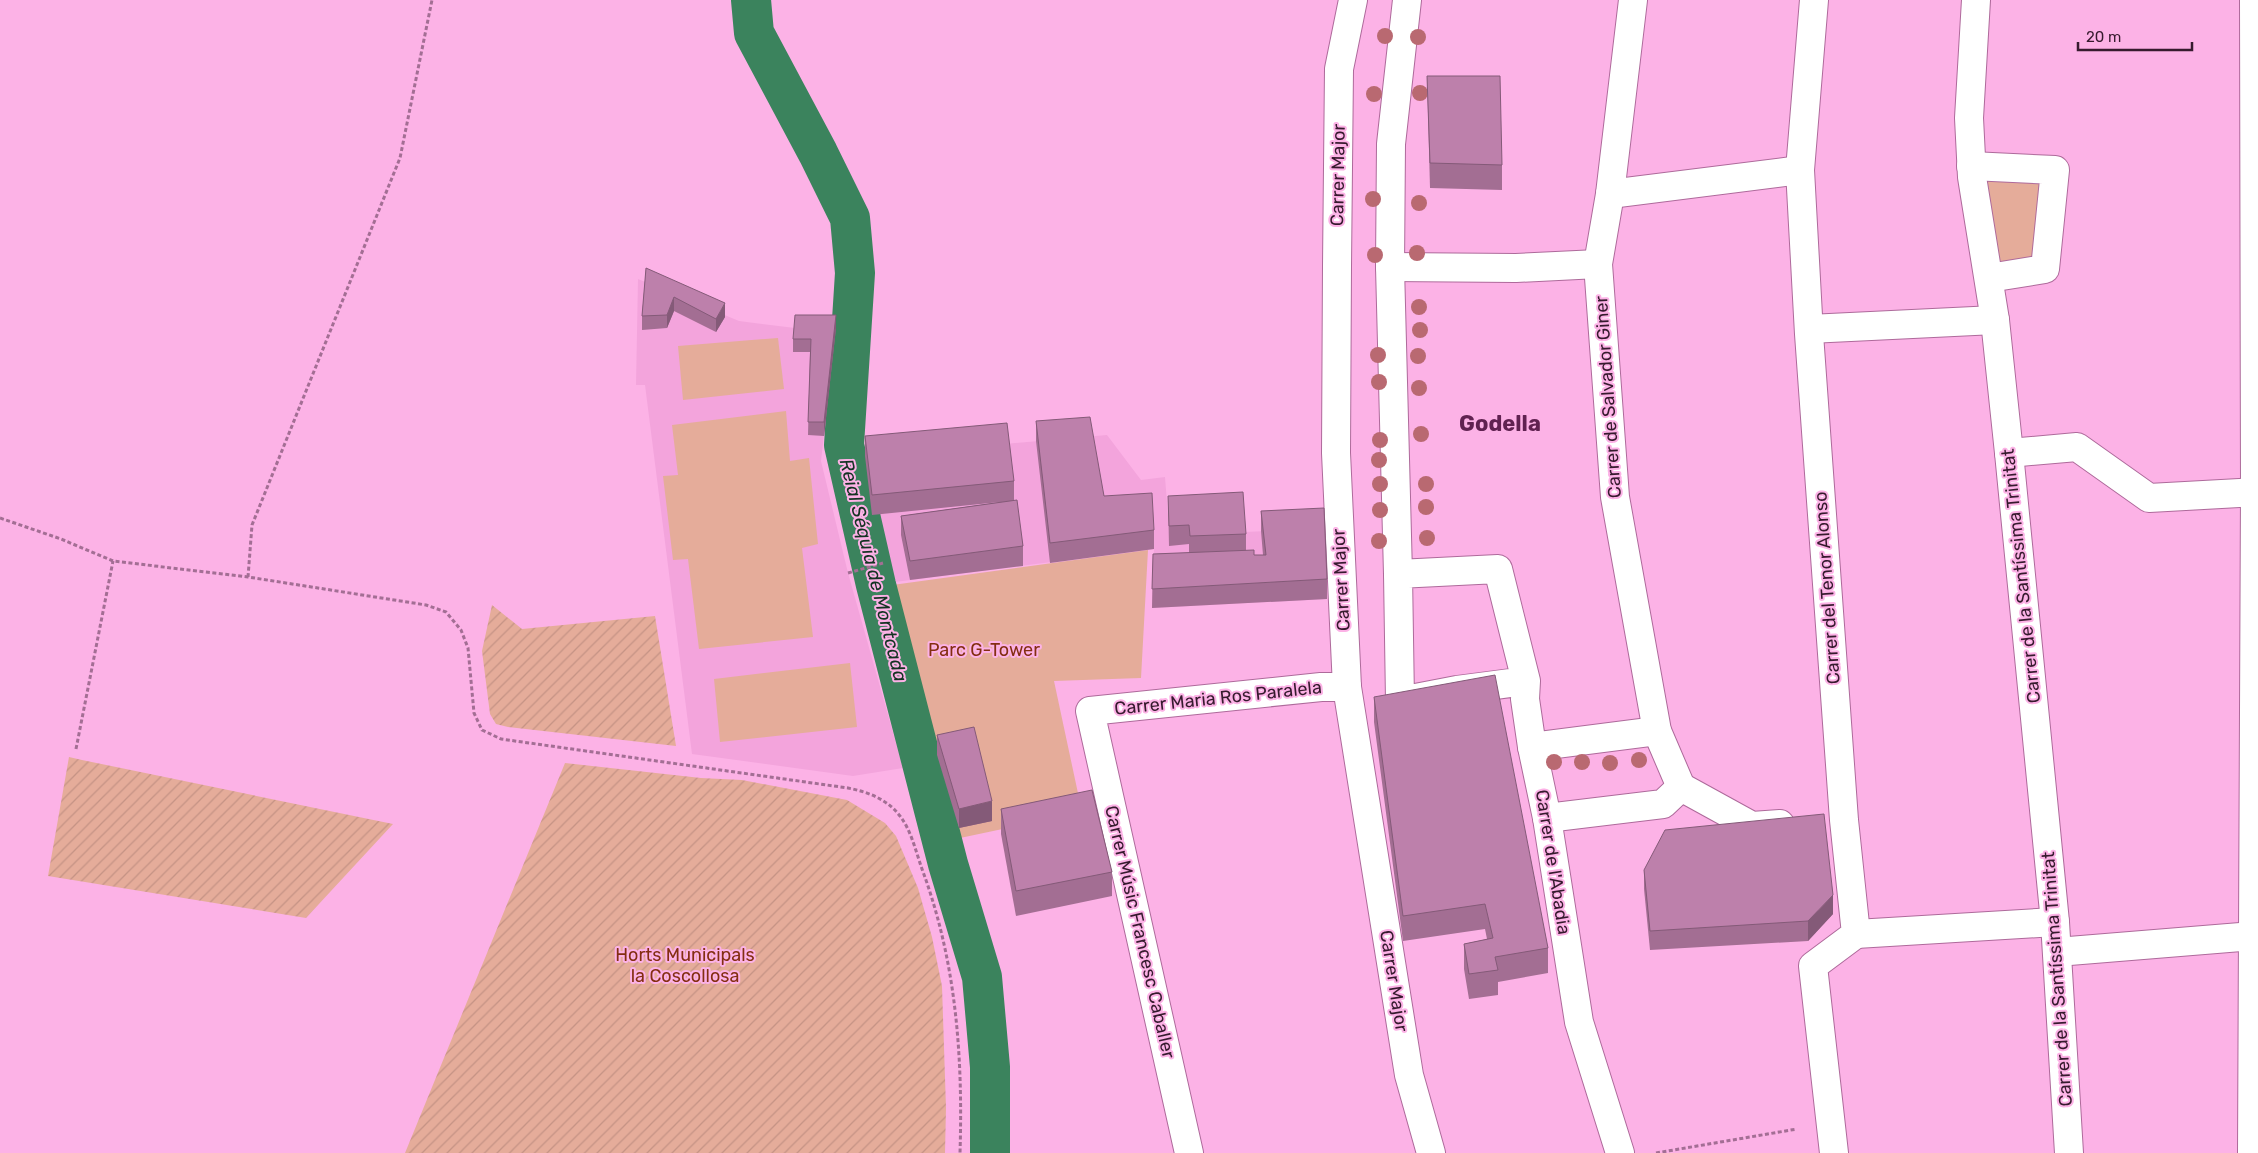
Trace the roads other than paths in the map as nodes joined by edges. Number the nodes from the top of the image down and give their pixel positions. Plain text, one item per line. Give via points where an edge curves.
1 (1353, 0) edge
2 (1407, 0) edge
3 (1633, 0) edge
4 (1814, 0) edge
5 (1976, 0) edge
6 (2254, 0) edge
7 (1971, 166) junction
8 (1800, 170) junction
9 (1610, 194) junction
10 (1598, 264) junction
11 (1390, 267) junction
12 (1988, 278) junction
13 (1995, 320) junction
14 (1809, 330) junction
15 (2008, 452) junction
16 (2257, 492) edge
17 (1398, 574) junction
18 (1526, 681) junction
19 (1347, 687) junction
20 (1090, 711) joint
21 (1657, 731) junction
22 (1532, 748) junction
23 (1681, 787) junction
24 (1547, 818) junction
25 (1844, 820) junction
26 (2055, 922) junction
27 (1856, 934) junction
28 (2253, 936) junction
29 (2057, 952) junction
30 (1189, 1153) edge
31 (1431, 1153) edge
32 (1620, 1153) edge
33 (1834, 1153) edge
34 (2069, 1153) edge
35 (2252, 1153) edge

1 - 19 street, Carrer Major via 1339,69 1337,266 1336,453
2 - 11 street via 1391,144
3 - 9 street, Carrer de Salvador Giner
4 - 8 street, Carrer del Tenor Alonso
5 - 7 street, Carrer de la Santíssima Trinitat via 1969,118
6 - 16 street
7 - 12 street, Carrer de la Santíssima Trinitat
7 - 12 street via 2055,170 2045,269
8 - 9 street
8 - 14 street, Carrer del Tenor Alonso
9 - 10 street, Carrer de Salvador Giner
10 - 11 street via 1516,268
10 - 21 street, Carrer de Salvador Giner via 1615,496
11 - 17 street
12 - 13 street, Carrer de la Santíssima Trinitat
13 - 14 street
13 - 15 street, Carrer de la Santíssima Trinitat
14 - 25 street, Carrer del Tenor Alonso
15 - 16 street via 2076,447 2149,498
15 - 26 street, Carrer de la Santíssima Trinitat
16 - 28 street
17 - 18 street, Carrer de l'Abadia via 1498,569
17 - 18 street via 1400,701
18 - 22 street, Carrer de l'Abadia via 1525,698
19 - 20 street, Carrer Maria Ros Paralela
19 - 31 street, Carrer Major via 1408,1075
20 - 30 street, Carrer Músic Francesc Caballer
21 - 22 street
21 - 23 street, Carrer de Salvador Giner
22 - 24 street, Carrer de l'Abadia
23 - 24 street via 1663,804
23 - 25 street via 1752,826
24 - 32 street, Carrer de l'Abadia via 1579,1022
25 - 27 street, Carrer del Tenor Alonso
26 - 27 street
26 - 29 street, Carrer de la Santíssima Trinitat
27 - 33 street via 1813,966
28 - 29 street
28 - 35 street
29 - 34 street, Carrer de la Santíssima Trinitat

